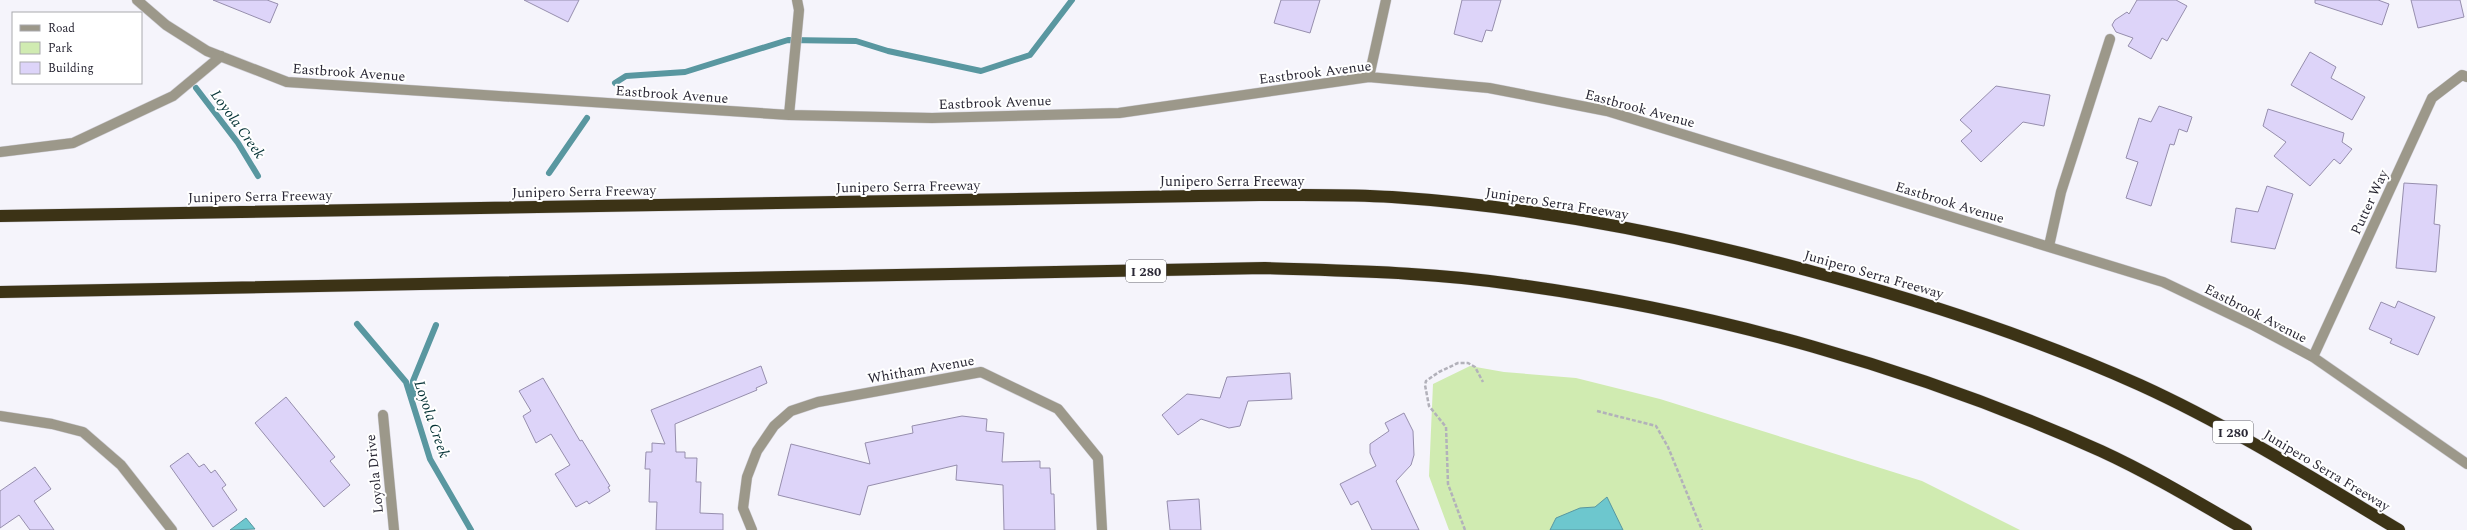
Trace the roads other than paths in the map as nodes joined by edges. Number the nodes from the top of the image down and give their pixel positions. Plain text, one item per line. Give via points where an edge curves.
1 (136, 0) edge
2 (797, 0) edge
3 (1386, 0) edge
4 (2110, 39) dead end
5 (221, 56) junction
6 (1369, 78) junction
7 (2467, 78) edge
8 (789, 116) junction
9 (0, 152) edge
10 (0, 216) edge
11 (2049, 246) junction
12 (0, 292) edge
13 (2313, 357) junction
14 (382, 415) dead end
15 (0, 416) edge
16 (2467, 464) edge
17 (172, 530) edge
18 (394, 530) edge
19 (752, 530) edge
20 (1102, 530) edge
21 (2246, 530) edge
22 (2399, 530) edge

1 - 5 street, Eastbrook Avenue via 166,25 207,51
2 - 8 street via 799,10
3 - 6 street
4 - 11 street via 2061,192
5 - 8 street, Eastbrook Avenue via 287,82
5 - 9 street via 173,96 73,143
6 - 8 street, Eastbrook Avenue via 1119,113 932,118
6 - 11 street, Eastbrook Avenue via 1488,88 1607,111
7 - 13 street, Putter Way via 2462,75 2432,98
10 - 22 highway, Junipero Serra Freeway / I 280 via 1259,195 1392,197 1527,211 1647,232 1771,260 1981,321 2059,350 2182,406 2235,433
11 - 13 street, Eastbrook Avenue via 2163,282
12 - 21 highway, I 280 via 1265,268 1388,272 1511,283 1628,303 1748,330 1935,385 2103,452
13 - 16 street, Eastbrook Avenue
14 - 18 street, Loyola Drive
15 - 17 street via 83,432 129,474
19 - 20 street, Whitham Avenue via 743,508 747,476 761,445 774,426 791,411 818,402 981,372 1058,409 1098,458

